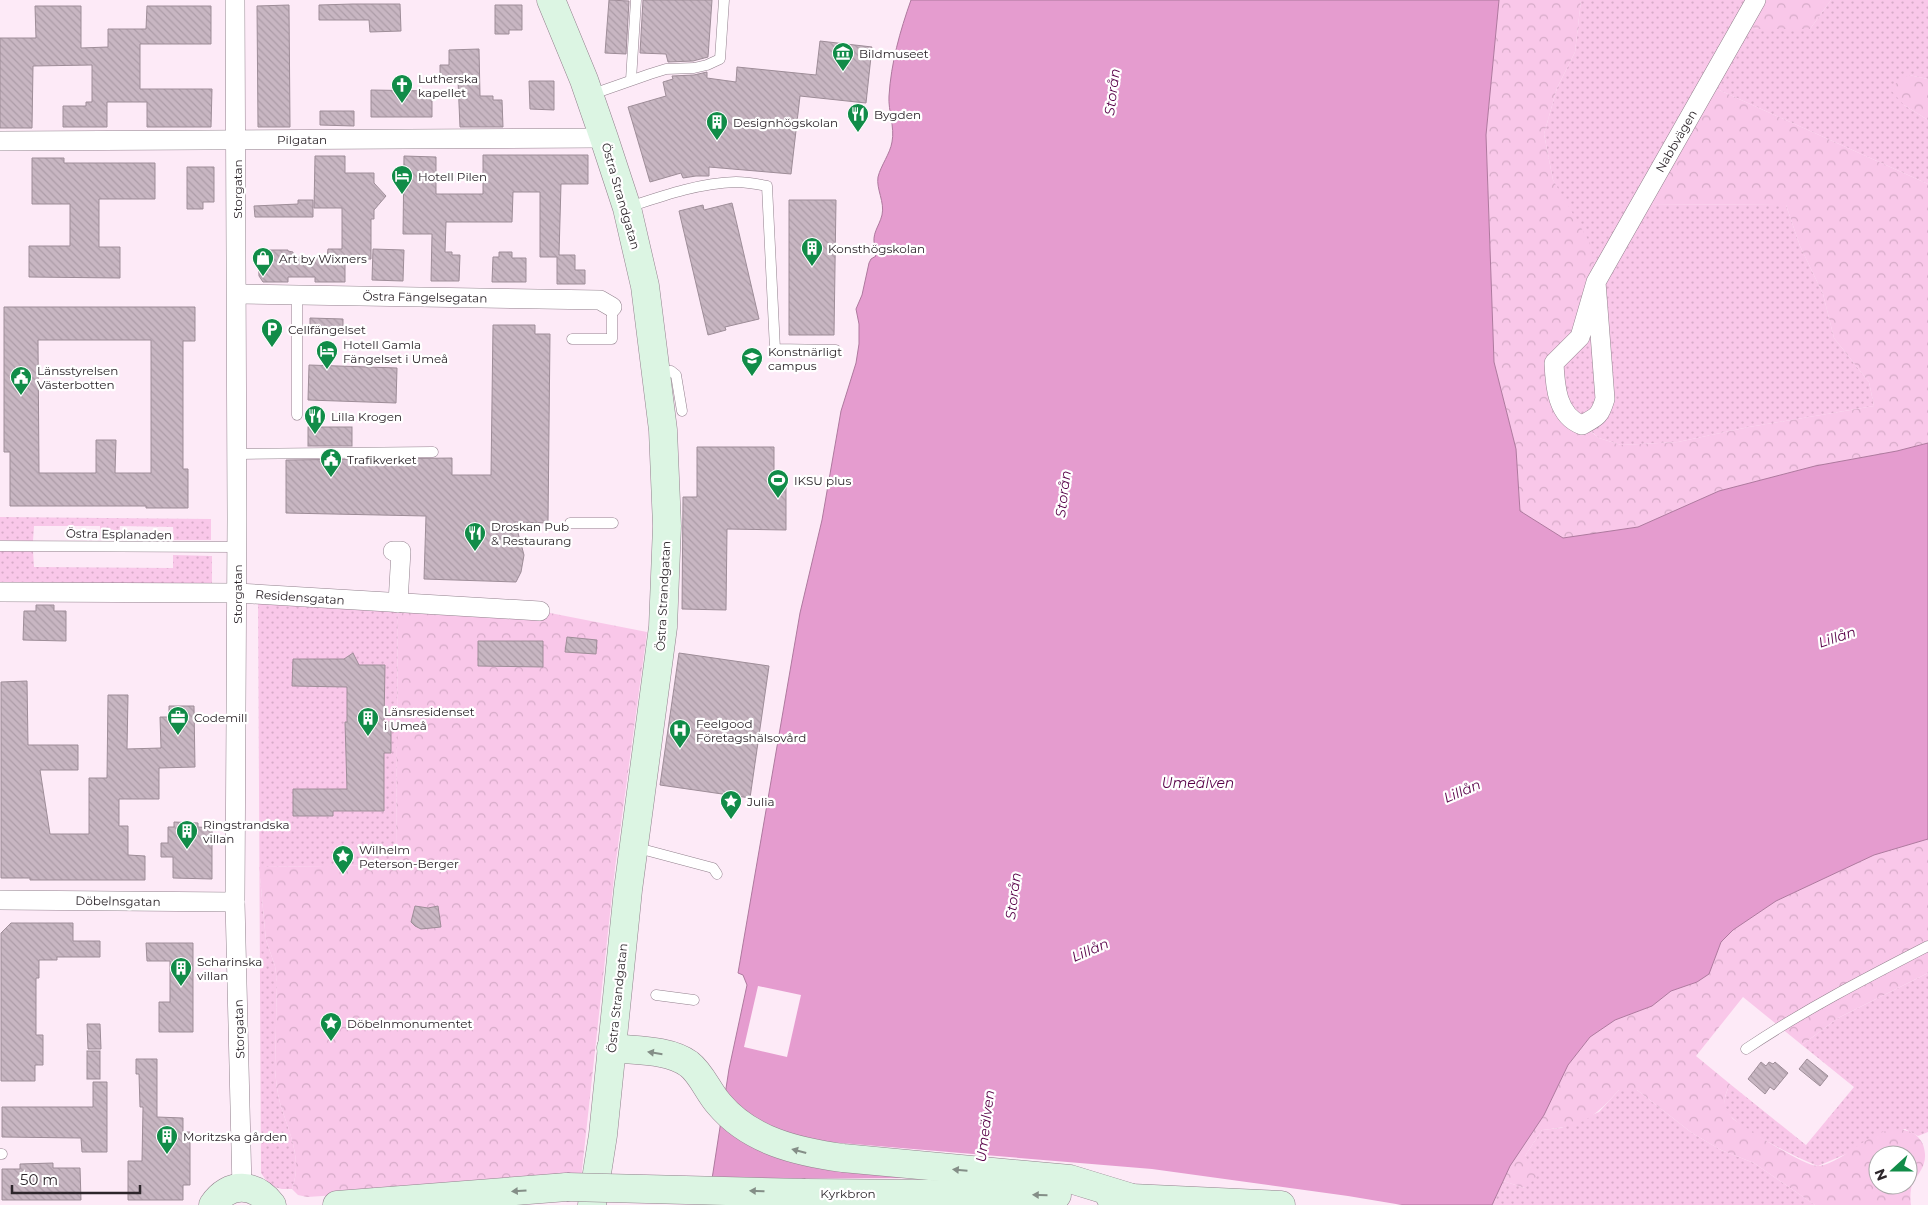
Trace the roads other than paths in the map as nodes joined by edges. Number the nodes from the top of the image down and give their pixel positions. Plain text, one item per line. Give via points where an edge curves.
1 (235, 0) edge
2 (551, 0) edge
3 (636, 0) edge
4 (724, 0) edge
5 (1756, 0) edge
6 (631, 80) junction
7 (589, 95) junction
8 (604, 138) junction
9 (237, 139) junction
10 (0, 141) edge
11 (635, 206) dead end
12 (1596, 282) junction
13 (237, 294) junction
14 (297, 295) junction
15 (612, 307) joint
16 (572, 339) dead end
17 (836, 350) dead end
18 (657, 372) junction
19 (682, 412) dead end
20 (297, 415) dead end
21 (433, 452) dead end
22 (237, 454) junction
23 (570, 523) dead end
24 (614, 523) dead end
25 (0, 546) edge
26 (237, 547) junction
27 (393, 550) dead end
28 (0, 592) edge
29 (237, 593) junction
30 (398, 603) junction
31 (540, 611) dead end
32 (634, 847) junction
33 (717, 874) dead end
34 (0, 900) edge
35 (235, 902) junction
36 (1928, 946) edge
37 (656, 995) dead end
38 (694, 1000) dead end
39 (611, 1048) junction
40 (1746, 1049) dead end
41 (242, 1188) junction
42 (1128, 1197) junction
43 (213, 1205) edge
44 (272, 1205) edge
45 (337, 1205) edge
46 (592, 1205) edge
47 (1281, 1205) edge

1 - 9 street, Storgatan
2 - 7 street, Östra Strandgatan
3 - 6 lane
4 - 6 lane via 720,58 707,65 666,69
5 - 12 street, Nabbvägen
6 - 7 lane
7 - 8 street, Östra Strandgatan
8 - 9 street, Pilgatan
8 - 18 street, Östra Strandgatan via 627,208 645,286
9 - 10 street, Pilgatan
9 - 13 street, Storgatan
11 - 17 lane via 701,186 738,182 767,186 775,349
12 - 12 street, Nabbvägen via 1580,337 1554,363 1555,386 1562,407 1572,421 1582,425 1601,413 1605,399
13 - 14 street, Östra Fängelsegatan
13 - 22 street, Storgatan
14 - 15 street, Östra Fängelsegatan via 600,300
14 - 20 lane
15 - 16 lane via 612,339
18 - 19 lane via 671,371 676,375
18 - 32 street, Östra Strandgatan via 667,526 663,627
21 - 22 lane
22 - 26 street, Storgatan
23 - 24 lane
25 - 26 lane, Östra Esplanaden
26 - 29 street, Storgatan
27 - 30 street via 401,551
28 - 29 street, Residensgatan
29 - 30 street, Residensgatan
29 - 35 street, Storgatan
30 - 31 street, Residensgatan
32 - 33 lane via 700,863 713,868
32 - 39 street, Östra Strandgatan
34 - 35 street, Döbelnsgatan
35 - 41 street, Storgatan
36 - 40 lane via 1823,1001
37 - 38 lane
42 -> 39 street, Kyrkbron via 1070,1179 843,1158 789,1148 761,1137 733,1118 719,1105 689,1064 674,1056 655,1052
39 - 46 street, Östra Strandgatan
41 - 43 street via 229,1190
41 - 44 street via 257,1191
42 -> 45 street, Kyrkbron, bridge via 567,1187
42 - 47 street, Kyrkbron

